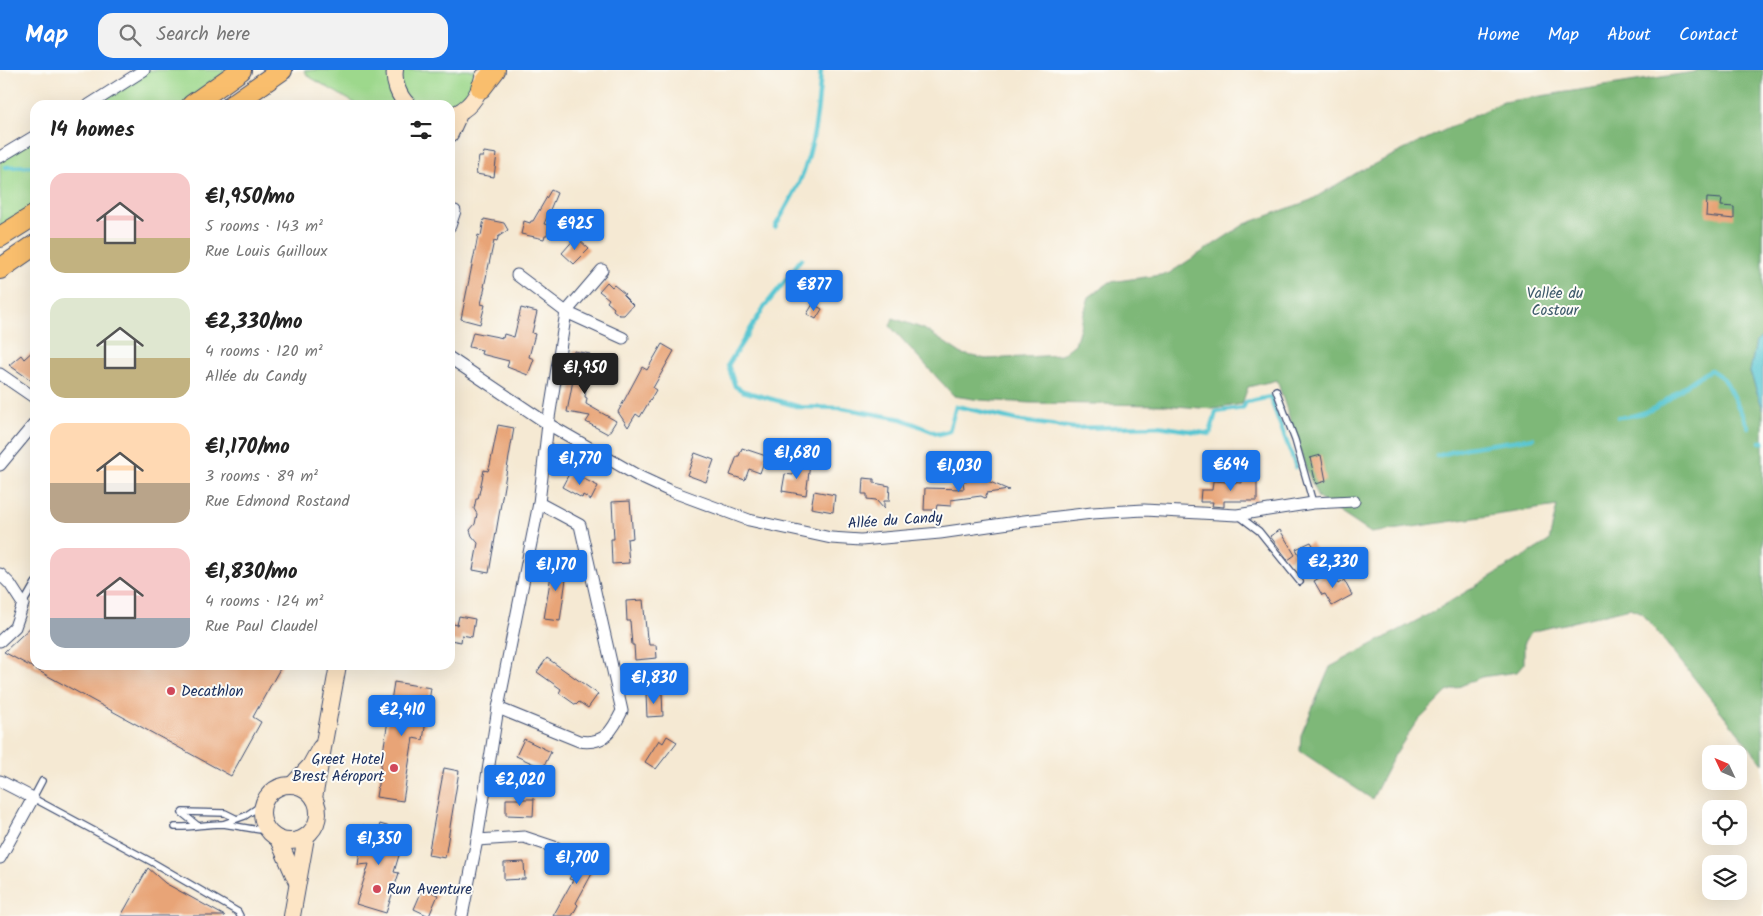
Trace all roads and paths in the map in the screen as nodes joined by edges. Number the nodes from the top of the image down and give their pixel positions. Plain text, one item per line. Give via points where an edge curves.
1 (144, 70) edge
2 (242, 70) edge
3 (282, 70) edge
4 (395, 70) edge
5 (495, 70) edge
6 (482, 79) edge
7 (97, 100) edge
8 (199, 100) edge
9 (239, 100) edge
10 (404, 100) edge
11 (455, 114) edge
12 (30, 139) edge
13 (0, 157) edge
14 (30, 218) edge
15 (0, 238) edge
16 (30, 248) edge
17 (0, 269) edge
18 (602, 270) dead end
19 (518, 275) dead end
20 (566, 312) junction
21 (623, 338) dead end
22 (455, 361) edge
23 (0, 374) edge
24 (1276, 390) dead end
25 (30, 395) edge
26 (548, 424) junction
27 (30, 429) edge
28 (0, 464) edge
29 (1354, 501) dead end
30 (538, 503) junction
31 (1313, 503) junction
32 (1238, 515) junction
33 (0, 574) edge
34 (1300, 582) dead end
35 (30, 592) edge
36 (23, 604) junction
37 (0, 641) edge
38 (337, 670) edge
39 (498, 708) junction
40 (326, 738) junction
41 (0, 780) edge
42 (42, 781) dead end
43 (292, 784) junction
44 (33, 798) junction
45 (314, 798) junction
46 (263, 804) junction
47 (235, 818) junction
48 (223, 824) junction
49 (197, 825) junction
50 (174, 826) dead end
51 (273, 834) junction
52 (306, 837) junction
53 (477, 840) junction
54 (557, 848) dead end
55 (0, 858) edge
56 (297, 882) junction
57 (240, 916) edge
58 (292, 916) edge
59 (462, 916) edge

1 - 7 street
2 - 8 highway
3 - 9 highway
4 - 10 main road via 397,90
5 - 6 highway
6 - 11 main road via 472,102
12 - 13 street
14 - 15 highway
16 - 17 highway
18 - 20 street
19 - 20 street
20 - 21 street
20 - 26 street
22 - 26 street, Allée du Candy
23 - 25 street
24 - 31 lane
26 - 30 street
26 - 32 street, Allée du Candy via 640,477 682,497 748,520 831,538 861,540 940,533 1100,512 1144,510
27 - 28 street
29 - 31 street, Allée du Candy
30 - 39 street
30 - 39 street via 580,525 622,711 613,730 589,743
31 - 32 street, Allée du Candy
32 - 34 lane via 1258,531
33 - 36 street
35 - 36 lane
36 - 37 street via 15,627
38 - 40 main road
39 - 53 street
40 - 43 main road via 310,766
40 - 45 main road
41 - 44 street
42 - 44 lane
43 - 45 main road via 305,788
43 - 46 main road via 280,786
44 - 55 street
44 - 57 lane via 152,862
45 - 52 main road via 318,819
46 - 47 lane
46 - 51 main road via 262,817
47 - 48 lane
47 - 49 lane via 225,813 182,812
48 - 49 lane
48 - 51 lane
49 - 50 lane via 188,828
51 - 52 main road via 292,841
51 - 56 main road
52 - 56 main road
53 - 54 street via 524,838
53 - 59 street
56 - 58 main road

